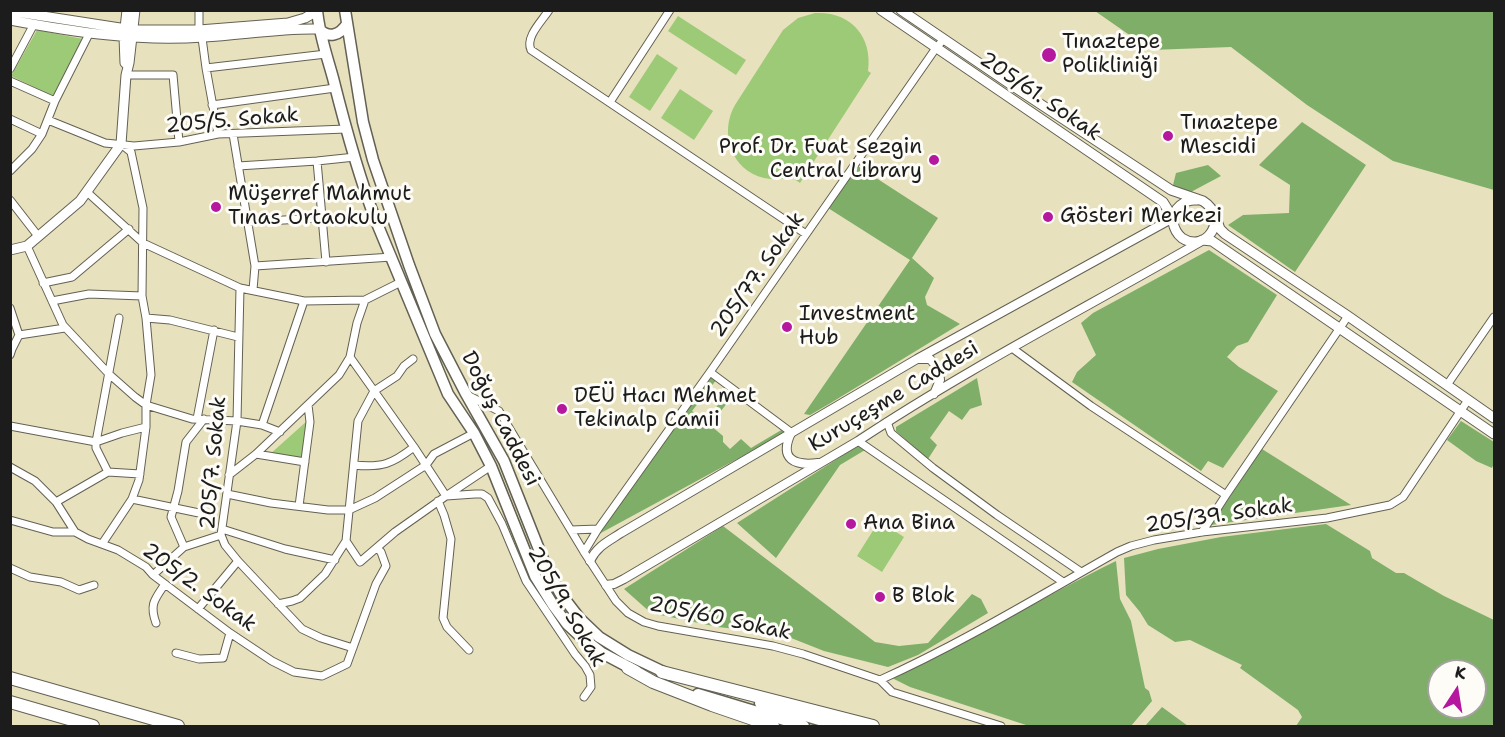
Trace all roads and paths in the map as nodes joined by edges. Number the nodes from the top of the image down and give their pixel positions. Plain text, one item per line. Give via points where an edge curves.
1 (127, 10) edge
2 (135, 10) edge
3 (199, 10) edge
4 (345, 10) edge
5 (549, 10) edge
6 (670, 10) edge
7 (881, 10) edge
8 (901, 10) edge
9 (10, 11) edge
10 (317, 11) edge
11 (10, 20) edge
12 (33, 24) junction
13 (347, 24) junction
14 (319, 29) junction
15 (128, 33) junction
16 (89, 34) junction
17 (201, 34) junction
18 (943, 40) junction
19 (936, 48) junction
20 (326, 54) junction
21 (206, 68) junction
22 (10, 69) edge
23 (126, 75) junction
24 (10, 81) edge
25 (335, 88) junction
26 (55, 101) junction
27 (610, 102) junction
28 (212, 105) junction
29 (10, 119) edge
30 (48, 120) junction
31 (346, 129) junction
32 (42, 134) junction
33 (218, 134) junction
34 (233, 134) junction
35 (179, 142) junction
36 (121, 144) junction
37 (355, 157) junction
38 (317, 161) junction
39 (238, 166) junction
40 (10, 171) edge
41 (87, 192) junction
42 (10, 200) edge
43 (1197, 200) junction
44 (1214, 213) junction
45 (321, 218) junction
46 (1173, 218) junction
47 (247, 222) junction
48 (129, 229) junction
49 (806, 234) junction
50 (38, 236) junction
51 (1202, 240) junction
52 (143, 243) junction
53 (27, 246) junction
54 (10, 250) edge
55 (392, 256) junction
56 (326, 262) junction
57 (255, 266) junction
58 (401, 282) junction
59 (43, 283) junction
60 (240, 288) junction
61 (253, 290) junction
62 (141, 296) junction
63 (365, 300) junction
64 (52, 301) junction
65 (304, 301) junction
66 (10, 308) edge
67 (1348, 316) junction
68 (1494, 317) edge
69 (118, 318) dead end
70 (146, 318) junction
71 (65, 327) junction
72 (1340, 327) junction
73 (214, 330) junction
74 (20, 334) junction
75 (238, 337) junction
76 (1012, 348) junction
77 (11, 352) edge
78 (350, 357) junction
79 (413, 359) dead end
80 (917, 359) junction
81 (710, 372) junction
82 (109, 374) junction
83 (1447, 385) junction
84 (374, 391) junction
85 (465, 392) junction
86 (934, 394) junction
87 (1468, 400) junction
88 (483, 404) junction
89 (147, 405) junction
90 (308, 405) junction
91 (1461, 411) junction
92 (479, 418) junction
93 (1494, 418) edge
94 (201, 419) junction
95 (237, 421) junction
96 (887, 422) junction
97 (10, 426) edge
98 (262, 426) junction
99 (146, 427) junction
100 (280, 432) junction
101 (474, 433) junction
102 (792, 433) junction
103 (1494, 434) edge
104 (858, 441) junction
105 (96, 442) junction
106 (414, 447) junction
107 (256, 454) junction
108 (305, 462) junction
109 (821, 462) junction
110 (354, 465) junction
111 (426, 465) junction
112 (491, 466) junction
113 (10, 467) edge
114 (108, 472) junction
115 (140, 474) junction
116 (229, 476) junction
117 (227, 494) junction
118 (1226, 495) junction
119 (446, 496) junction
120 (132, 499) junction
121 (438, 501) junction
122 (56, 502) junction
123 (299, 506) junction
124 (175, 508) junction
125 (349, 510) junction
126 (199, 513) dead end
127 (10, 520) edge
128 (598, 529) junction
129 (571, 530) junction
130 (75, 532) junction
131 (221, 532) junction
132 (1202, 532) junction
133 (346, 541) junction
134 (102, 544) junction
135 (184, 547) junction
136 (377, 548) junction
137 (584, 552) junction
138 (335, 560) junction
139 (238, 561) junction
140 (590, 561) junction
141 (10, 568) edge
142 (1081, 572) junction
143 (153, 575) junction
144 (1063, 582) junction
145 (165, 584) junction
146 (94, 585) dead end
147 (606, 585) junction
148 (278, 604) junction
149 (198, 609) junction
150 (156, 623) dead end
151 (230, 633) junction
152 (353, 648) junction
153 (469, 650) dead end
154 (176, 653) dead end
155 (628, 668) junction
156 (662, 672) junction
157 (10, 678) edge
158 (880, 680) junction
159 (584, 697) dead end
160 (10, 702) edge
161 (93, 726) edge
162 (178, 726) edge
163 (773, 726) edge
164 (804, 726) edge
165 (840, 726) edge
166 (873, 726) edge
167 (1001, 726) edge

1 - 15 main road
2 - 15 main road
3 - 17 street
4 - 13 main road, Doğuş Caddesi
5 - 27 street via 532,36 531,50
6 - 27 street
7 - 19 main road, 205/61. Sokak
8 - 18 main road, 205/61. Sokak
9 - 15 main road
10 - 14 main road, Doğuş Caddesi
10 - 17 main road via 288,23
11 - 12 main road
12 - 16 main road
12 - 22 street
13 - 14 main road via 336,34
13 - 85 main road, Doğuş Caddesi via 373,160 432,325
14 - 17 main road
14 - 20 main road, Doğuş Caddesi
15 - 16 main road
15 - 17 main road
15 - 23 main road
16 - 26 street
17 - 21 street
18 - 19 street, 205/77. Sokak
18 - 43 main road, 205/61. Sokak via 1171,190
19 - 46 main road, 205/61. Sokak via 1163,202
19 - 49 street, 205/77. Sokak
20 - 21 street
20 - 25 main road, Doğuş Caddesi
21 - 28 street
23 - 35 street via 173,75
23 - 36 main road
24 - 26 street
25 - 28 street
25 - 31 main road, Doğuş Caddesi
26 - 30 street
27 - 49 street
28 - 33 street
29 - 32 street
30 - 32 street
30 - 36 street, 205/5. Sokak via 105,143
31 - 34 street, 205/5. Sokak
31 - 37 main road, Doğuş Caddesi
32 - 40 street
33 - 34 street, 205/5. Sokak
33 - 35 street, 205/5. Sokak
34 - 39 street
35 - 36 street, 205/5. Sokak
36 - 41 main road
36 - 52 street via 131,152 143,208
37 - 38 street
37 - 55 main road, Doğuş Caddesi
38 - 39 street
38 - 45 street
39 - 47 street
41 - 48 street
41 - 50 main road
42 - 50 street
43 - 44 main road
43 - 46 main road via 1179,206
44 - 51 main road via 1215,226
44 - 67 main road via 1225,234
45 - 47 street
45 - 56 street
46 - 51 main road via 1175,230 1184,239
46 - 80 street, Kuruçeşme Caddesi
47 - 57 street
48 - 52 street
48 - 59 street via 72,277
49 - 81 street, 205/77. Sokak
50 - 53 main road
51 - 72 main road via 1212,241
51 - 76 street, Kuruçeşme Caddesi
52 - 60 street
52 - 62 street
53 - 54 main road
53 - 59 street
55 - 56 street
55 - 58 main road, Doğuş Caddesi
56 - 57 street
57 - 61 street
58 - 63 street
58 - 101 main road, Doğuş Caddesi via 448,394
59 - 64 street
60 - 61 street
60 - 75 street, 205/7. Sokak
61 - 65 street
62 - 64 street via 89,294
62 - 70 street
63 - 65 street
63 - 78 street
64 - 71 street
65 - 98 street
66 - 74 street
67 - 72 street
67 - 83 main road
68 - 83 street
69 - 82 street
70 - 73 street
70 - 89 street via 151,375
71 - 74 street
71 - 82 street
72 - 91 main road
72 - 118 street
73 - 75 street
73 - 94 street
74 - 77 street
75 - 95 street, 205/7. Sokak
76 - 86 street, Kuruçeşme Caddesi
76 - 118 street via 1091,406
78 - 84 street
78 - 90 street via 339,375
79 - 84 street
80 - 86 street via 930,359 939,369 940,380
80 - 102 street, Kuruçeşme Caddesi
81 - 102 street
81 - 128 street, 205/77. Sokak
82 - 89 street
82 - 105 street
83 - 87 main road
84 - 106 street
84 - 110 street via 358,421
85 - 88 street, 205/60 Sokak
85 - 92 main road, Doğuş Caddesi
86 - 96 street, Kuruçeşme Caddesi
87 - 91 street, 205/39. Sokak
87 - 93 main road
88 - 92 street via 478,408
88 - 129 street, 205/60 Sokak via 499,411
89 - 94 street
89 - 99 street
90 - 100 street
90 - 108 street
91 - 103 main road
91 - 132 street, 205/39. Sokak via 1403,497 1390,505 1327,518
92 - 156 main road, Doğuş Caddesi via 504,461 560,593 599,638
94 - 95 street
94 - 124 street via 186,442
95 - 98 street
95 - 116 street, 205/7. Sokak
96 - 104 street, Kuruçeşme Caddesi
96 - 142 street via 891,434 933,468
97 - 105 street
98 - 100 street
99 - 105 street
99 - 115 street
100 - 107 street
101 - 111 street via 434,454
101 - 112 main road, Doğuş Caddesi
102 - 109 street via 786,445 788,454 804,464
102 - 140 street, Kuruçeşme Caddesi via 600,546
104 - 109 street, Kuruçeşme Caddesi
104 - 144 street
105 - 114 street
106 - 110 street via 395,461 372,467
106 - 111 street
107 - 108 street
107 - 116 street
108 - 123 street
109 - 147 street, Kuruçeşme Caddesi via 624,579
110 - 125 street
111 - 119 street
111 - 125 street
112 - 119 street
112 - 155 main road, Doğuş Caddesi via 535,576 553,605 580,636
113 - 122 street via 35,481
114 - 115 street
114 - 122 street
115 - 120 street
116 - 117 street, 205/7. Sokak
117 - 123 street
117 - 131 street, 205/7. Sokak
118 - 132 street
119 - 121 street
119 - 159 street, 205/9. Sokak via 482,494 488,498 526,581 590,675 591,687
120 - 124 street
120 - 134 street
121 - 136 street
121 - 153 street via 451,539 443,618
122 - 130 street
123 - 125 street
124 - 126 street
124 - 135 street via 171,517
125 - 133 street
127 - 130 street via 54,532
128 - 129 street
128 - 137 street, 205/77. Sokak
129 - 137 street, 205/60 Sokak
130 - 134 street, 205/2. Sokak
131 - 135 street
131 - 138 street
131 - 139 street, 205/7. Sokak
132 - 142 street, 205/39. Sokak via 1131,546
133 - 136 street via 360,562
133 - 138 street
134 - 143 street, 205/2. Sokak via 146,567
135 - 143 street
136 - 152 street, 205/2. Sokak via 386,566
137 - 140 street, 205/60 Sokak
138 - 148 street via 300,598
139 - 148 street, 205/7. Sokak
139 - 149 street
140 - 147 street, 205/60 Sokak
141 - 146 street via 79,590
142 - 144 street, 205/39. Sokak
143 - 145 street, 205/2. Sokak
144 - 158 street, 205/39. Sokak
145 - 149 street, 205/2. Sokak
145 - 150 street via 154,599
147 - 158 street, 205/60 Sokak via 628,613 658,627 773,646
148 - 152 street, 205/7. Sokak via 302,629
149 - 151 street, 205/2. Sokak
151 - 152 street, 205/2. Sokak via 294,672 322,676 347,664
151 - 154 street via 222,658 199,659
155 - 163 highway via 653,682
155 - 164 main road, Doğuş Caddesi
156 - 165 main road, Doğuş Caddesi
156 - 166 highway
157 - 162 highway
158 - 167 street, 205/60 Sokak via 892,692
160 - 161 highway

